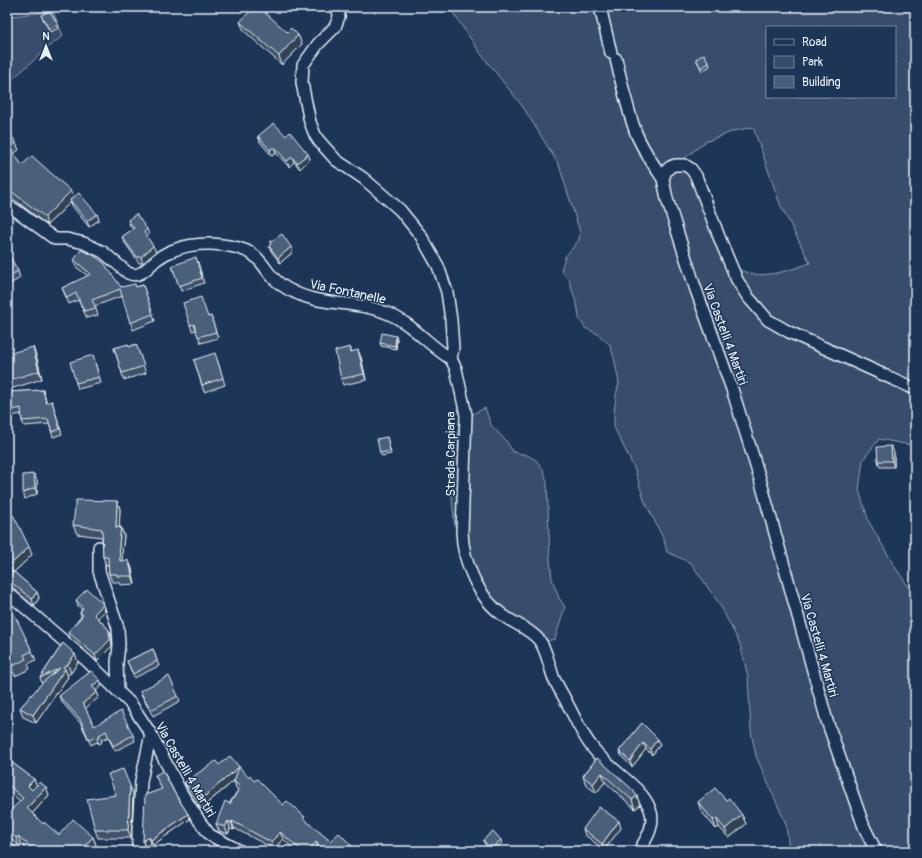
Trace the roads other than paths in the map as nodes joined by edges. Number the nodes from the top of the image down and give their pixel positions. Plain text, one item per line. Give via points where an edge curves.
1 (338, 7) edge
2 (600, 7) edge
3 (663, 179) junction
4 (7, 206) edge
5 (451, 359) junction
6 (915, 389) edge
7 (99, 546) dead end
8 (7, 592) edge
9 (118, 691) junction
10 (151, 734) junction
11 (7, 848) edge
12 (11, 851) edge
13 (138, 851) edge
14 (240, 851) edge
15 (639, 851) edge
16 (876, 851) edge

1 - 5 street, Strada Carpiana via 339,17 335,27 303,65 302,83 312,126 319,141 336,160 363,178 400,210 432,254 443,280 449,306 453,335
2 - 3 street via 636,134
3 - 6 street via 666,171 675,165 685,165 694,173 737,280 768,320
3 - 16 street, Via Castelli 4 Martiri via 685,258 732,390 760,479 827,721 864,827
4 - 5 street, Via Fontanelle via 55,239 84,243 103,252 133,275 142,272 164,255 183,247 205,244 238,248 252,254 273,278 293,292 319,300 365,306 386,312 400,319
5 - 15 street, Strada Carpiana via 456,368 466,415 462,542 469,566 480,591 492,606 539,640 555,681 595,752 647,802 653,820
7 - 9 street via 99,571 118,628
8 - 9 street, Via Castelli 4 Martiri
9 - 10 street, Via Castelli 4 Martiri via 131,704
10 - 13 street via 141,781
10 - 14 street, Via Castelli 4 Martiri via 182,794 200,822 210,835
11 - 12 street

